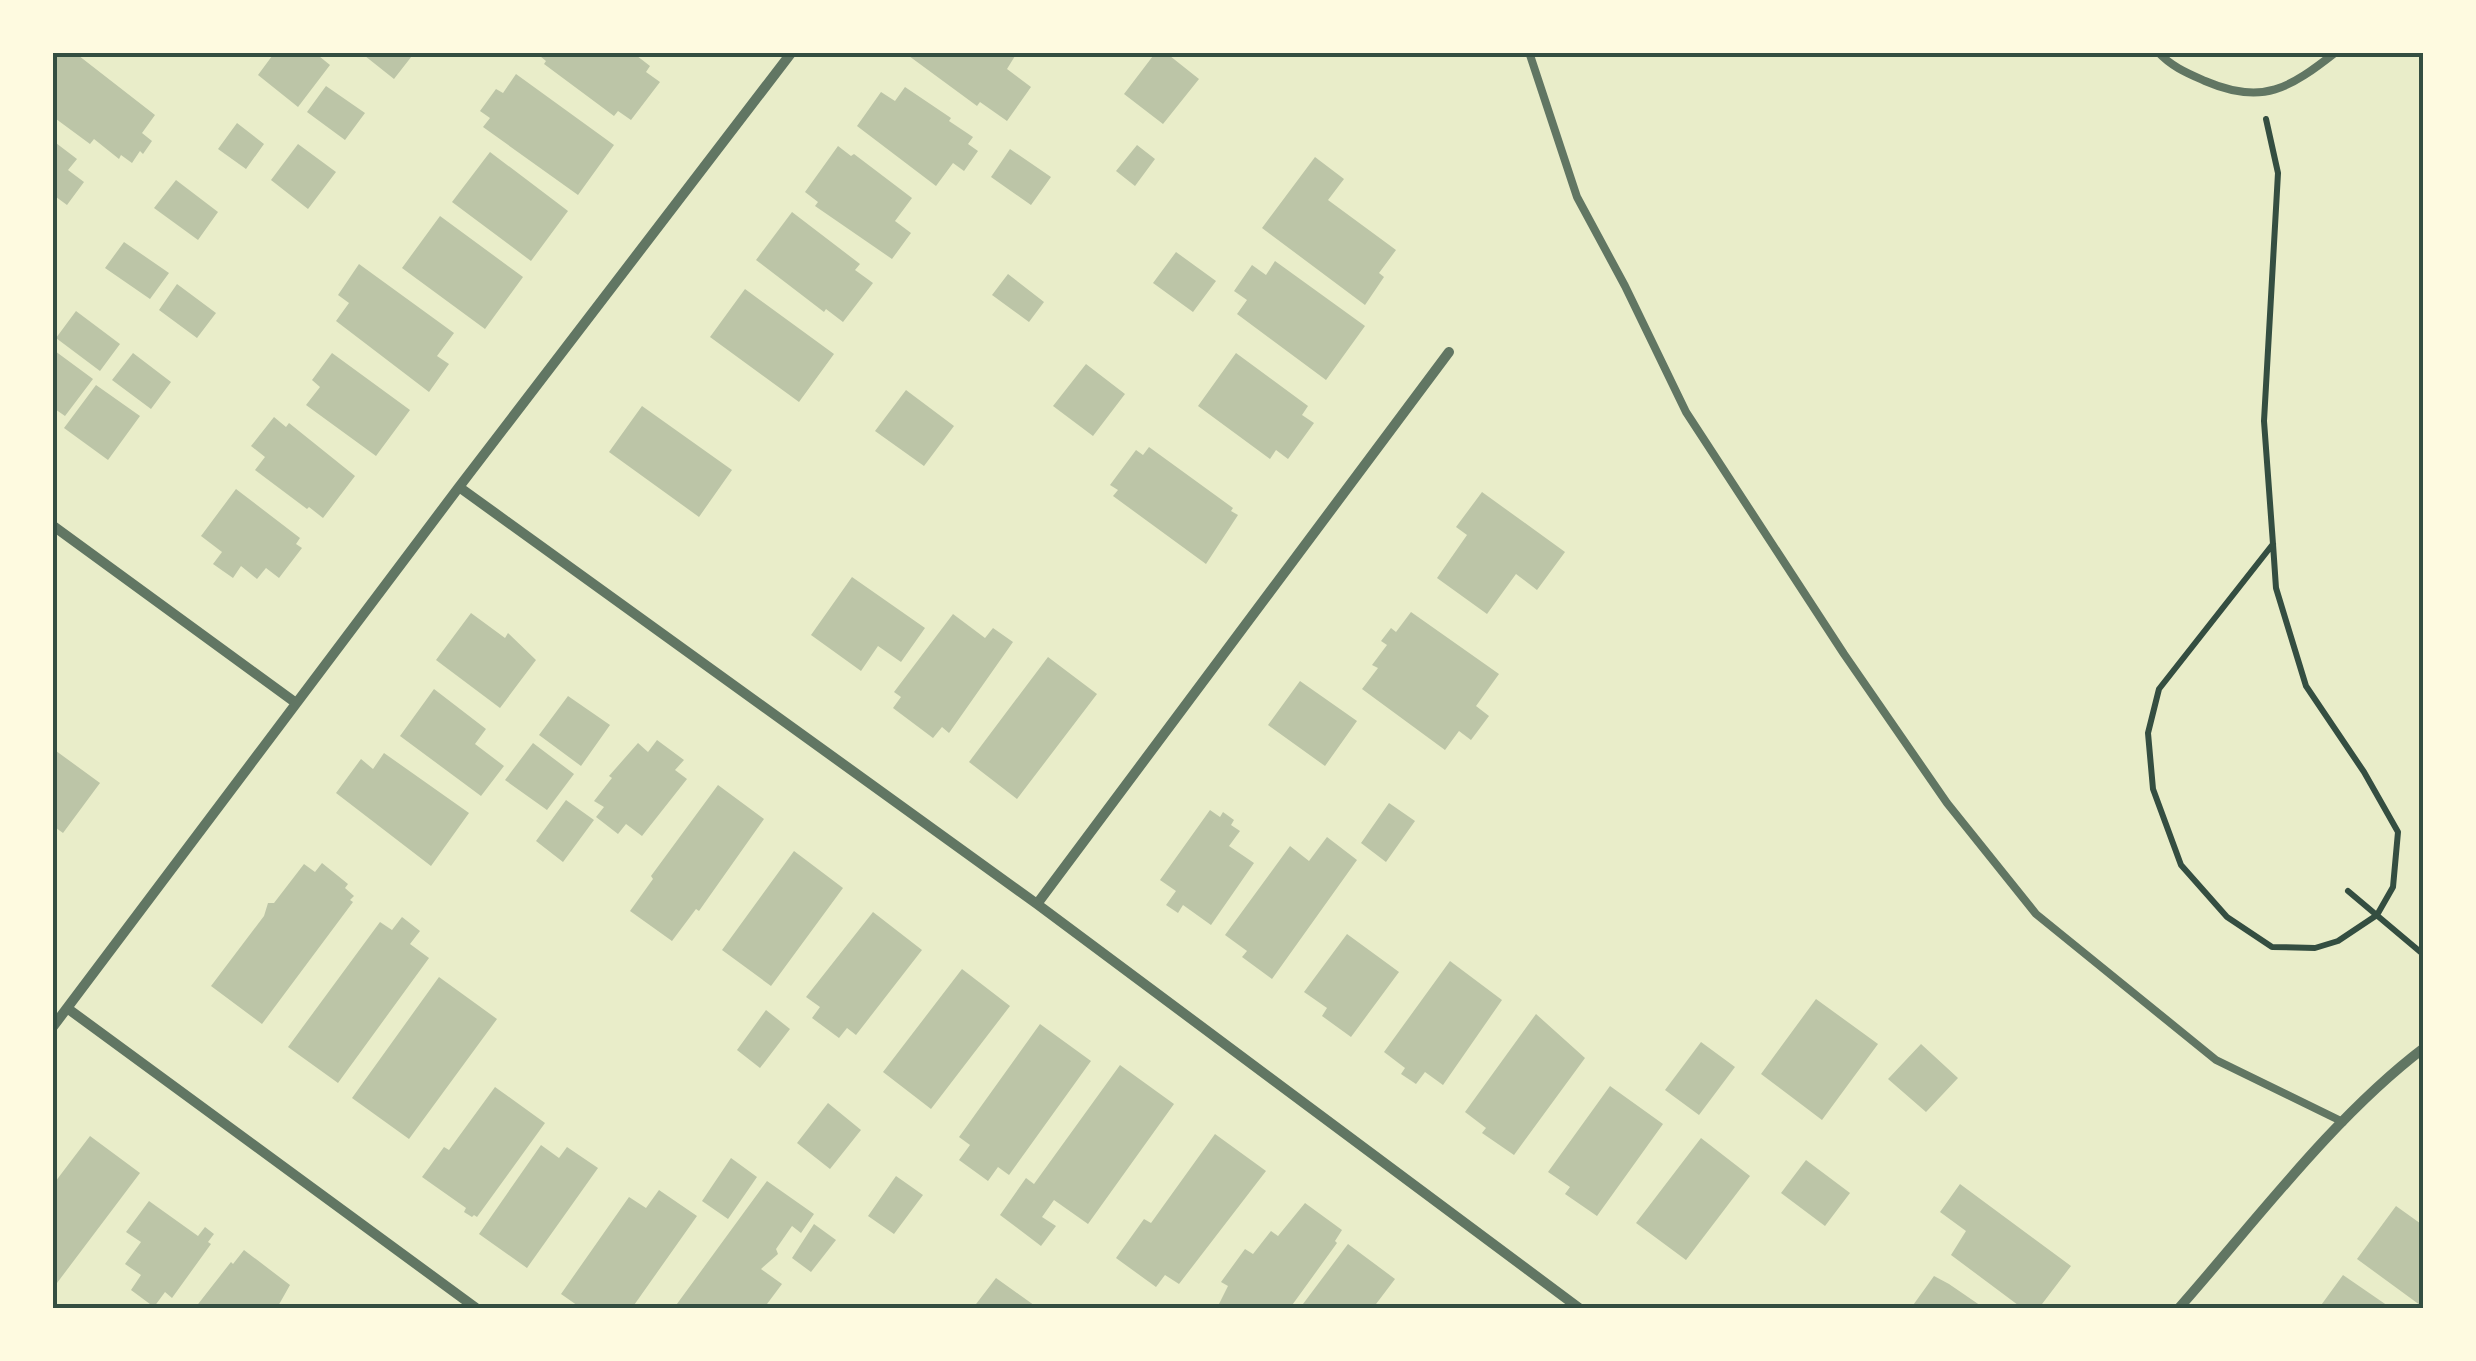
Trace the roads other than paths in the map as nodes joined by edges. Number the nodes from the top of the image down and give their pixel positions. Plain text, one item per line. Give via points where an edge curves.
1 (792, 52) edge
2 (1529, 52) edge
3 (2158, 52) edge
4 (2336, 52) edge
5 (1450, 352) dead end
6 (459, 487) junction
7 (52, 525) edge
8 (296, 703) junction
9 (1037, 904) junction
10 (67, 1008) junction
11 (52, 1028) edge
12 (2424, 1048) edge
13 (2342, 1122) junction
14 (476, 1308) edge
15 (1579, 1308) edge
16 (2179, 1308) edge

1 - 6 street
2 - 13 lane via 1577,197 1686,412 1947,803 2036,914 2201,1048
3 - 4 lane via 2171,66 2232,93 2260,94 2286,88
5 - 9 street
6 - 8 street
6 - 9 street
7 - 8 street
8 - 10 street
9 - 15 street
10 - 11 street
10 - 14 street
12 - 13 street
13 - 16 street

